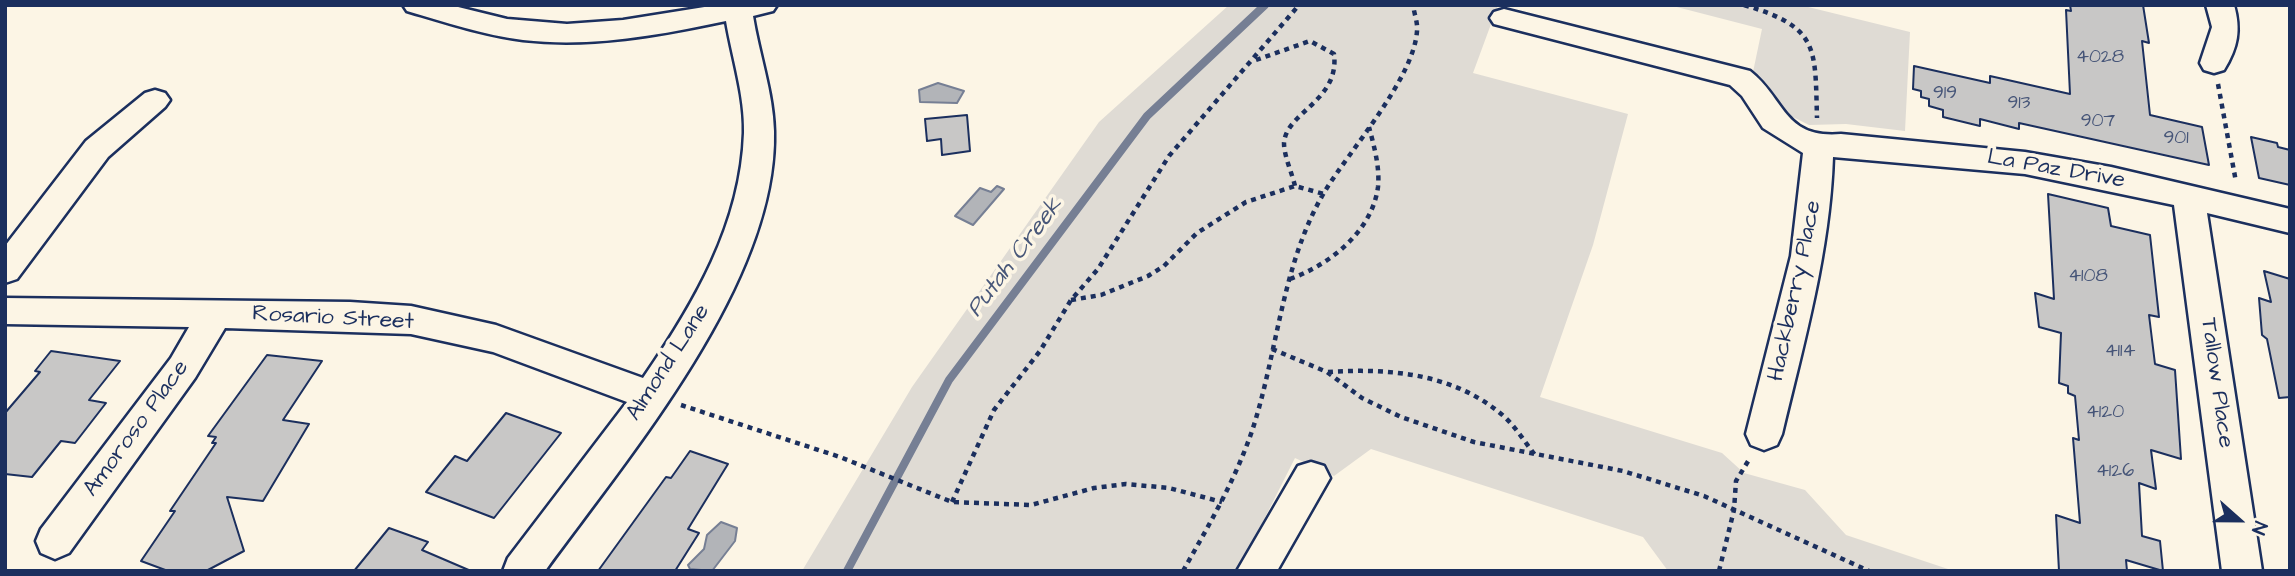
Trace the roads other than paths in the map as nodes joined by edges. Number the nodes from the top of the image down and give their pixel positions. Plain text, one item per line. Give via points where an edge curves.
1 (417, 5) edge
2 (2220, 5) edge
3 (746, 7) edge
4 (1504, 18) dead end
5 (2214, 63) road end
6 (155, 100) dead end
7 (1818, 147) junction
8 (2189, 196) junction
9 (2290, 221) edge
10 (5, 270) edge
11 (5, 311) edge
12 (215, 314) junction
13 (650, 395) junction
14 (1764, 434) road end
15 (1311, 478) dead end
16 (55, 541) dead end
17 (522, 571) edge
18 (1256, 571) edge
19 (2242, 571) edge

1 - 3 street via 495,26 599,34 670,25
2 - 5 street via 2226,27
3 - 13 street, Almond Lane via 759,132 755,183 736,246 703,317
4 - 7 street via 1740,78 1758,92 1772,120
6 - 10 street via 97,149
7 - 8 street, La Paz Drive via 1893,149 2025,163
7 - 14 street, Hackberry Place via 1812,236
8 - 9 street, La Paz Drive
8 - 19 street, Tallow Place
11 - 12 street, Rosario Street
12 - 13 street, Rosario Street via 411,320 496,338
12 - 16 street, Amoroso Place via 183,368
13 - 17 street, Almond Lane
15 - 18 street

